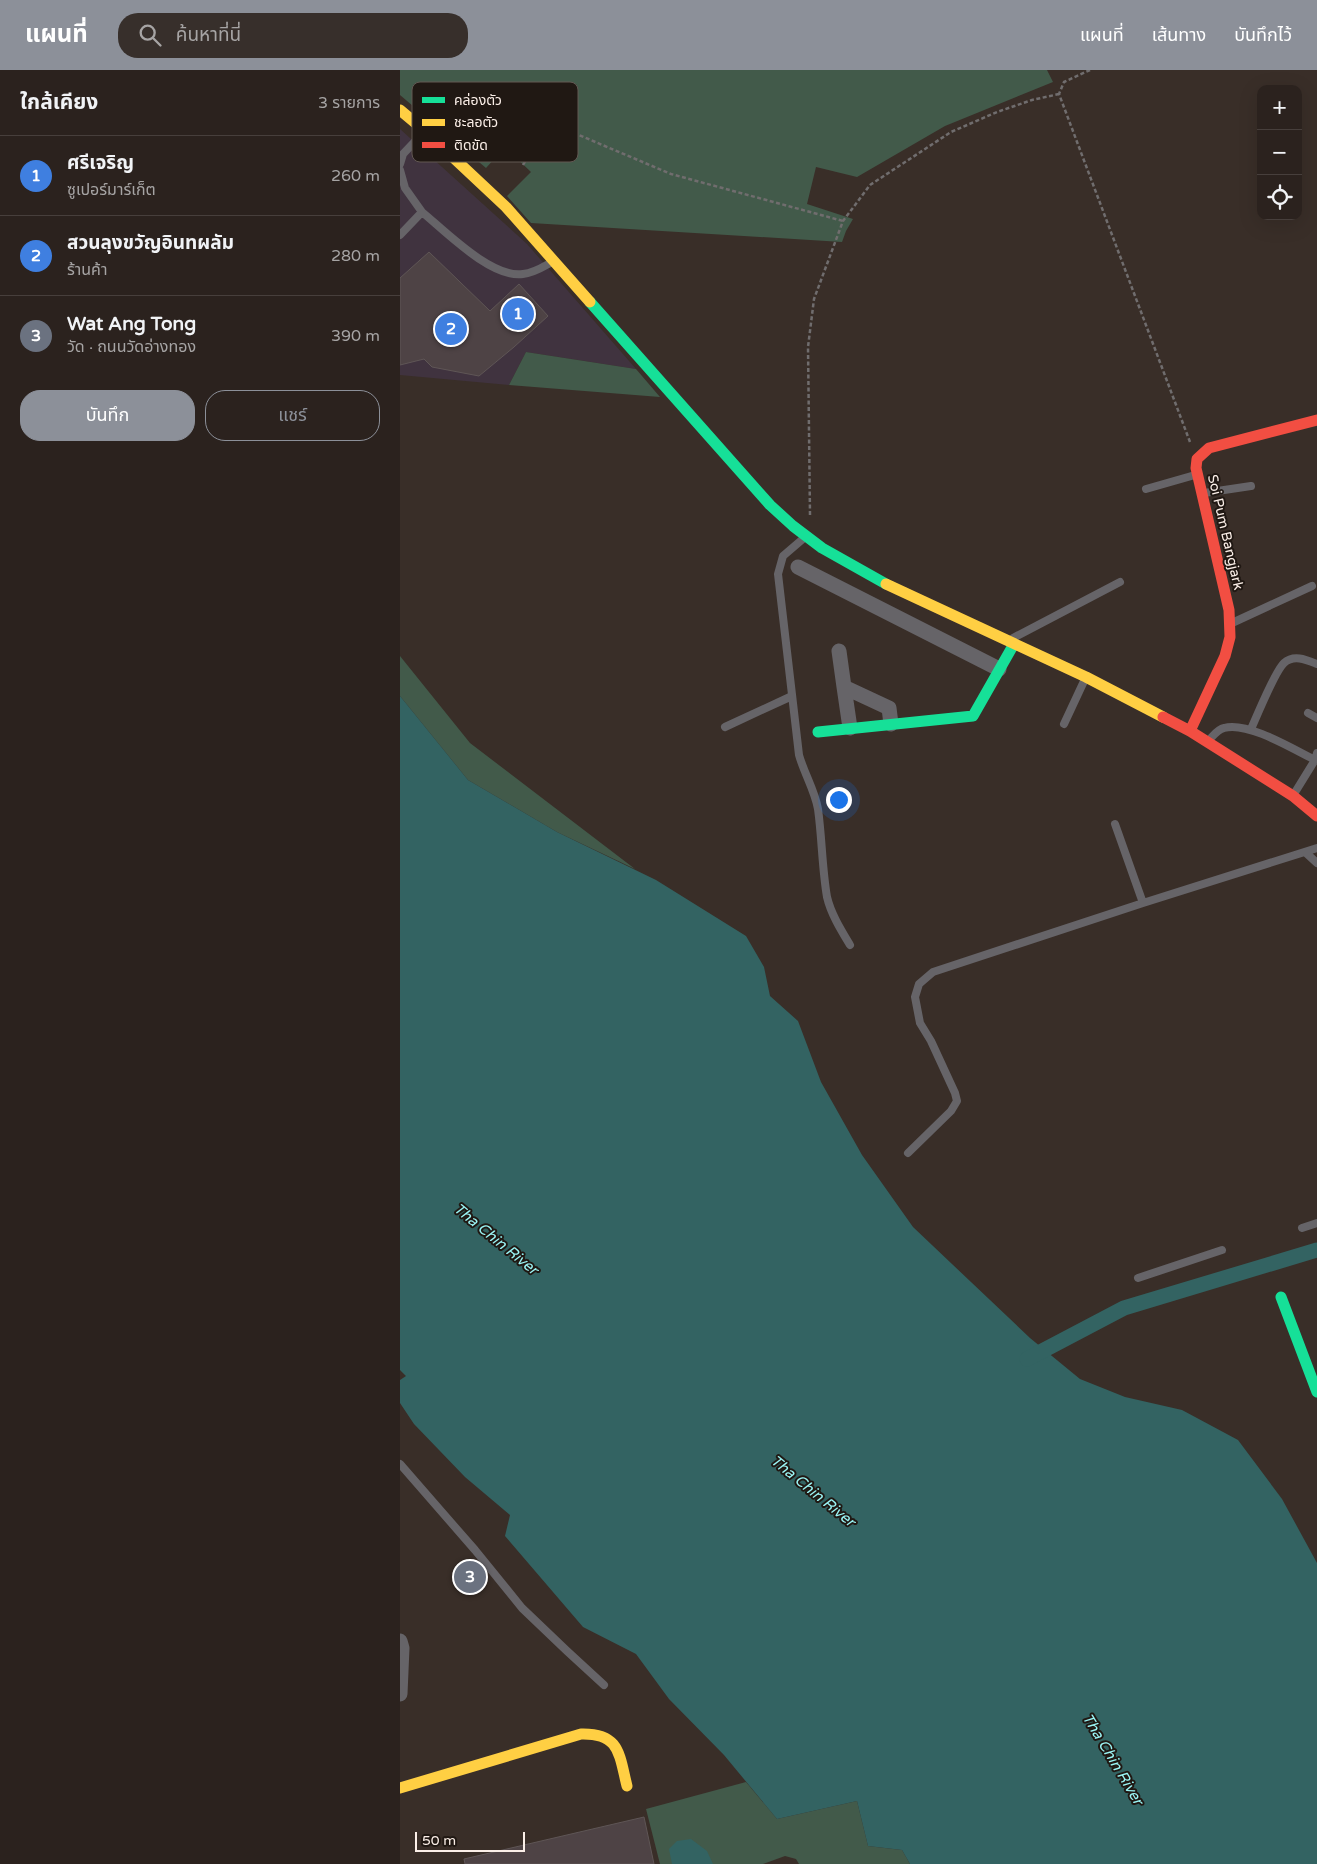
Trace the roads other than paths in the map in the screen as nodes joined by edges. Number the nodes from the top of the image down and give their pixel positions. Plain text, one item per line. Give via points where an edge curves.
1 (400, 110) edge
2 (412, 120) edge
3 (412, 145) edge
4 (459, 162) edge
5 (400, 164) edge
6 (400, 170) edge
7 (422, 212) junction
8 (400, 235) edge
9 (555, 260) junction
10 (1317, 420) edge
11 (1198, 474) junction
12 (1251, 486) dead end
13 (1146, 489) dead end
14 (1202, 493) junction
15 (808, 538) junction
16 (798, 567) dead end
17 (1120, 582) dead end
18 (1312, 586) dead end
19 (1230, 624) junction
20 (1011, 642) junction
21 (839, 651) dead end
22 (1317, 664) edge
23 (999, 670) junction
24 (1086, 677) junction
25 (844, 687) junction
26 (1269, 692) junction
27 (792, 696) junction
28 (1277, 697) dead end
29 (1308, 713) dead end
30 (1317, 718) edge
31 (891, 724) junction
32 (1064, 724) dead end
33 (725, 727) dead end
34 (850, 728) junction
35 (1251, 729) junction
36 (1190, 731) junction
37 (818, 732) dead end
38 (1208, 741) junction
39 (1316, 756) edge
40 (1293, 796) junction
41 (1317, 816) edge
42 (1115, 824) dead end
43 (1317, 848) edge
44 (1305, 852) junction
45 (1317, 863) edge
46 (1143, 903) junction
47 (850, 945) dead end
48 (908, 1153) dead end
49 (1317, 1223) edge
50 (1302, 1228) dead end
51 (1222, 1250) dead end
52 (1138, 1278) dead end
53 (1281, 1296) dead end
54 (1317, 1392) edge
55 (400, 1464) edge
56 (400, 1641) edge
57 (604, 1685) dead end
58 (400, 1694) edge
59 (627, 1786) dead end
60 (400, 1788) edge

1 - 2 main road
3 - 5 lane via 403,154
4 - 9 main road
6 - 7 lane via 405,188
7 - 8 lane
7 - 9 lane via 482,261 503,273 522,275
9 - 15 main road via 770,505
10 - 11 main road, Soi Pum Bangjark via 1209,448 1197,459
11 - 13 lane
11 - 14 main road, Soi Pum Bangjark
12 - 14 lane
14 - 19 main road, Soi Pum Bangjark
15 - 20 main road via 891,587
15 - 27 lane via 783,556 778,574
16 - 23 street
17 - 20 lane
18 - 19 lane
19 - 36 main road, Soi Pum Bangjark via 1226,656
20 - 23 main road
20 - 24 main road
21 - 25 street
22 - 26 lane via 1301,658 1285,662
23 - 31 main road via 973,716
24 - 32 lane
24 - 36 main road
25 - 31 street via 889,708
25 - 34 street
26 - 28 lane
26 - 35 lane
27 - 33 lane
27 - 47 lane via 799,755 817,807 827,898
29 - 30 lane
31 - 34 main road
34 - 37 main road
35 - 38 lane via 1238,726 1222,728
35 - 39 lane
36 - 38 main road
38 - 40 main road
39 - 40 lane
40 - 41 main road
42 - 46 lane
43 - 44 lane
44 - 45 lane
44 - 46 lane
46 - 48 lane via 933,972 919,984 915,997 920,1023 956,1101 951,1111
49 - 50 lane
51 - 52 lane
53 - 54 main road
55 - 57 lane via 522,1608
56 - 58 street
59 - 60 main road via 610,1740 599,1734 581,1734

